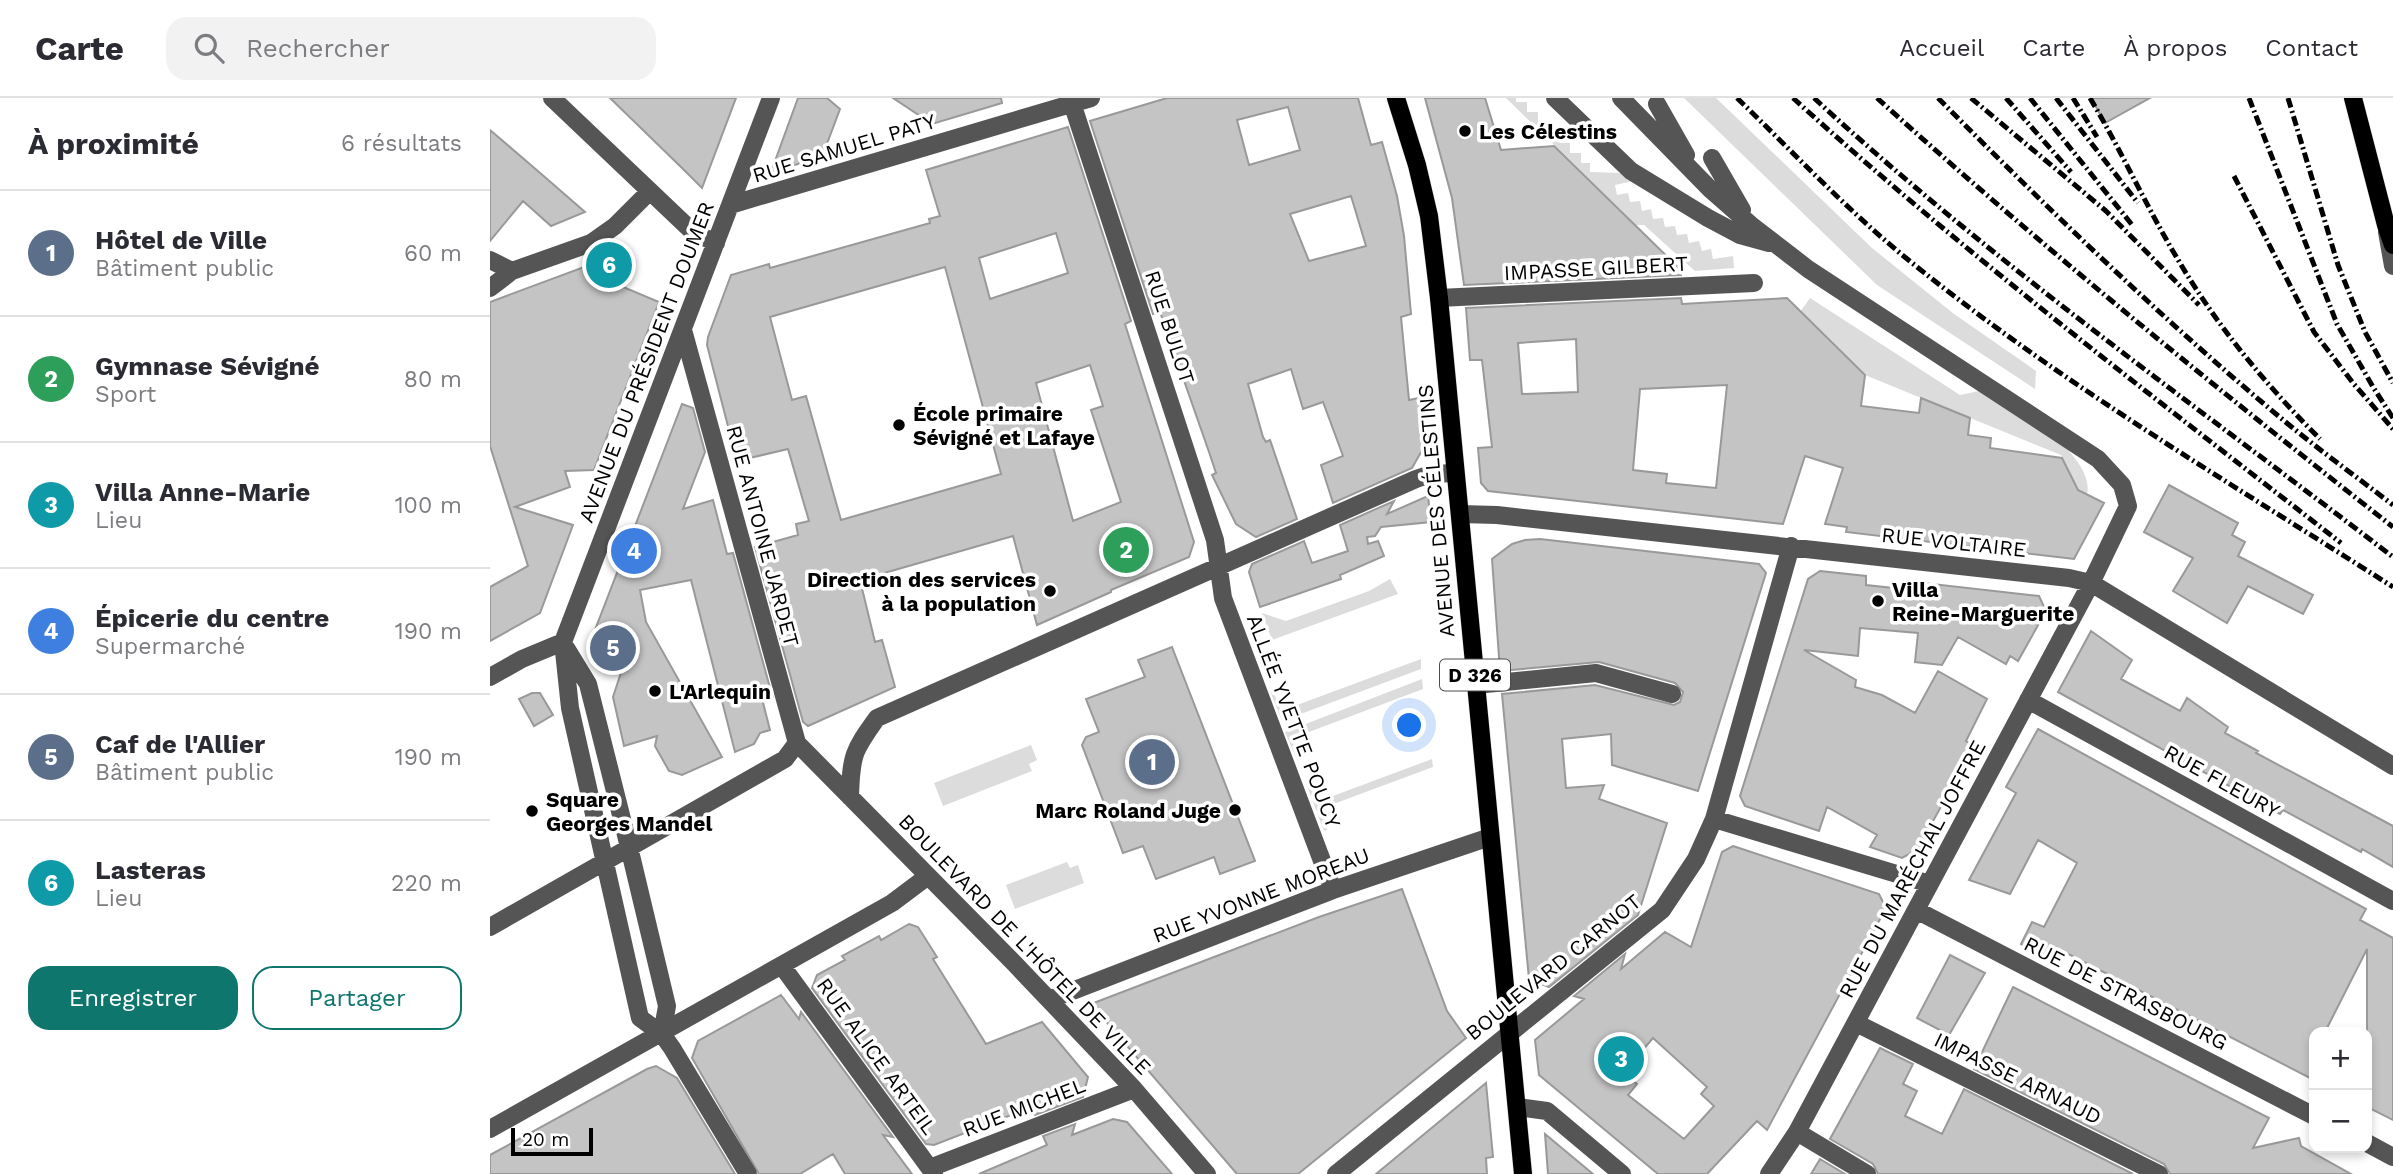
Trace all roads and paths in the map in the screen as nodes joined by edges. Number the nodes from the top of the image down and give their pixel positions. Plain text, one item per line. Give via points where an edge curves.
1 (552, 98) edge
2 (771, 98) edge
3 (1091, 98) edge
4 (1396, 98) edge
5 (1555, 98) edge
6 (1621, 98) edge
7 (1630, 98) edge
8 (1072, 103) junction
9 (2355, 103) edge
10 (1657, 104) dead end
11 (1646, 124) junction
12 (1712, 158) dead end
13 (1698, 176) junction
14 (650, 191) junction
15 (2393, 203) edge
16 (730, 205) junction
17 (1751, 225) junction
18 (2386, 225) junction
19 (716, 243) junction
20 (1776, 245) junction
21 (2393, 245) edge
22 (490, 260) edge
23 (2393, 265) edge
24 (512, 271) junction
25 (1754, 283) dead end
26 (490, 288) edge
27 (1439, 298) junction
28 (683, 330) junction
29 (1455, 473) junction
30 (1460, 514) junction
31 (1791, 546) junction
32 (1220, 566) junction
33 (2091, 583) junction
34 (563, 642) junction
35 (490, 677) edge
36 (1476, 685) junction
37 (1672, 694) dead end
38 (2028, 700) junction
39 (801, 747) junction
40 (2393, 766) edge
41 (850, 797) junction
42 (1714, 819) junction
43 (1490, 837) junction
44 (629, 847) junction
45 (604, 862) junction
46 (928, 876) junction
47 (1930, 884) junction
48 (1333, 890) junction
49 (2393, 901) edge
50 (1916, 910) junction
51 (490, 927) edge
52 (782, 966) junction
53 (1049, 1000) junction
54 (1856, 1023) junction
55 (1510, 1031) junction
56 (662, 1034) junction
57 (1134, 1089) junction
58 (1517, 1107) junction
59 (2309, 1113) edge
60 (490, 1129) edge
61 (1797, 1132) junction
62 (2372, 1146) edge
63 (2393, 1157) edge
64 (932, 1171) edge
65 (748, 1174) edge
66 (1207, 1174) edge
67 (1336, 1174) edge
68 (1523, 1174) edge
69 (1622, 1174) edge
70 (1769, 1174) edge
71 (1867, 1174) edge
72 (2159, 1174) edge

1 - 14 street
2 - 16 street, AVENUE DU PRÉSIDENT DOUMER
3 - 8 street, RUE SAMUEL PATY
4 - 27 main road, AVENUE DES CÉLESTINS / D 326 via 1429,216
5 - 20 street via 1630,170 1740,235
6 - 11 street
7 - 11 street
8 - 16 street, RUE SAMUEL PATY
8 - 32 street, RUE BULOT
9 - 15 main road
9 - 18 main road
10 - 13 street
11 - 13 street, RUE DU MARÉCHAL JOFFRE
12 - 17 street
13 - 17 street, RUE DU MARÉCHAL JOFFRE
14 - 19 street via 694,232
14 - 24 street via 591,243
16 - 19 street, AVENUE DU PRÉSIDENT DOUMER
17 - 20 street, RUE DU MARÉCHAL JOFFRE
18 - 21 main road
18 - 23 street
19 - 28 street, AVENUE DU PRÉSIDENT DOUMER
20 - 33 street, RUE DU MARÉCHAL JOFFRE via 2098,459 2122,485 2128,506
22 - 24 street
24 - 26 street
25 - 27 street, IMPASSE GILBERT
27 - 29 main road, AVENUE DES CÉLESTINS / D 326
28 - 34 street, AVENUE DU PRÉSIDENT DOUMER
28 - 39 street, RUE ANTOINE JARDET
29 - 30 main road, AVENUE DES CÉLESTINS / D 326
29 - 32 street via 1431,474
30 - 31 street, RUE VOLTAIRE
30 - 36 main road, AVENUE DES CÉLESTINS / D 326
31 - 33 street, RUE VOLTAIRE
31 - 42 street, BOULEVARD CARNOT
32 - 41 street via 877,718 855,749
32 - 48 street, ALLÉE YVETTE POUCY via 1223,598
33 - 38 street, RUE DU MARÉCHAL JOFFRE
33 - 40 street, RUE VOLTAIRE
34 - 35 street
34 - 44 street via 588,684
34 - 45 street via 570,708
36 - 37 street via 1596,673
36 - 43 main road, AVENUE DES CÉLESTINS / D 326
38 - 47 street, RUE DU MARÉCHAL JOFFRE
38 - 49 street, RUE FLEURY
39 - 41 street, BOULEVARD DE L'HÔTEL DE VILLE
39 - 44 street
41 - 46 street, BOULEVARD DE L'HÔTEL DE VILLE
42 - 47 street
42 - 55 street, BOULEVARD CARNOT via 1696,859 1662,910
43 - 48 street, RUE YVONNE MOREAU
43 - 55 main road, AVENUE DES CÉLESTINS / D 326
44 - 45 street
44 - 56 street via 667,1006
45 - 51 street
45 - 56 street via 640,1018
46 - 52 street via 892,903
46 - 53 street, BOULEVARD DE L'HÔTEL DE VILLE
47 - 50 street, RUE DU MARÉCHAL JOFFRE
48 - 53 street, RUE YVONNE MOREAU
50 - 54 street, RUE DU MARÉCHAL JOFFRE
50 - 59 street, RUE DE STRASBOURG
52 - 56 street
52 - 64 street, RUE ALICE ARTEIL
53 - 57 street, BOULEVARD DE L'HÔTEL DE VILLE
54 - 61 street, RUE DU MARÉCHAL JOFFRE
54 - 72 street, IMPASSE ARNAUD
55 - 58 main road, AVENUE DES CÉLESTINS / D 326
55 - 67 street, BOULEVARD CARNOT
56 - 60 street
56 - 65 street
57 - 64 street, RUE MICHEL
57 - 66 street, BOULEVARD DE L'HÔTEL DE VILLE
58 - 68 main road, AVENUE DES CÉLESTINS / D 326
58 - 69 street via 1547,1111
61 - 70 street, RUE DU MARÉCHAL JOFFRE
61 - 71 street
62 - 63 street

